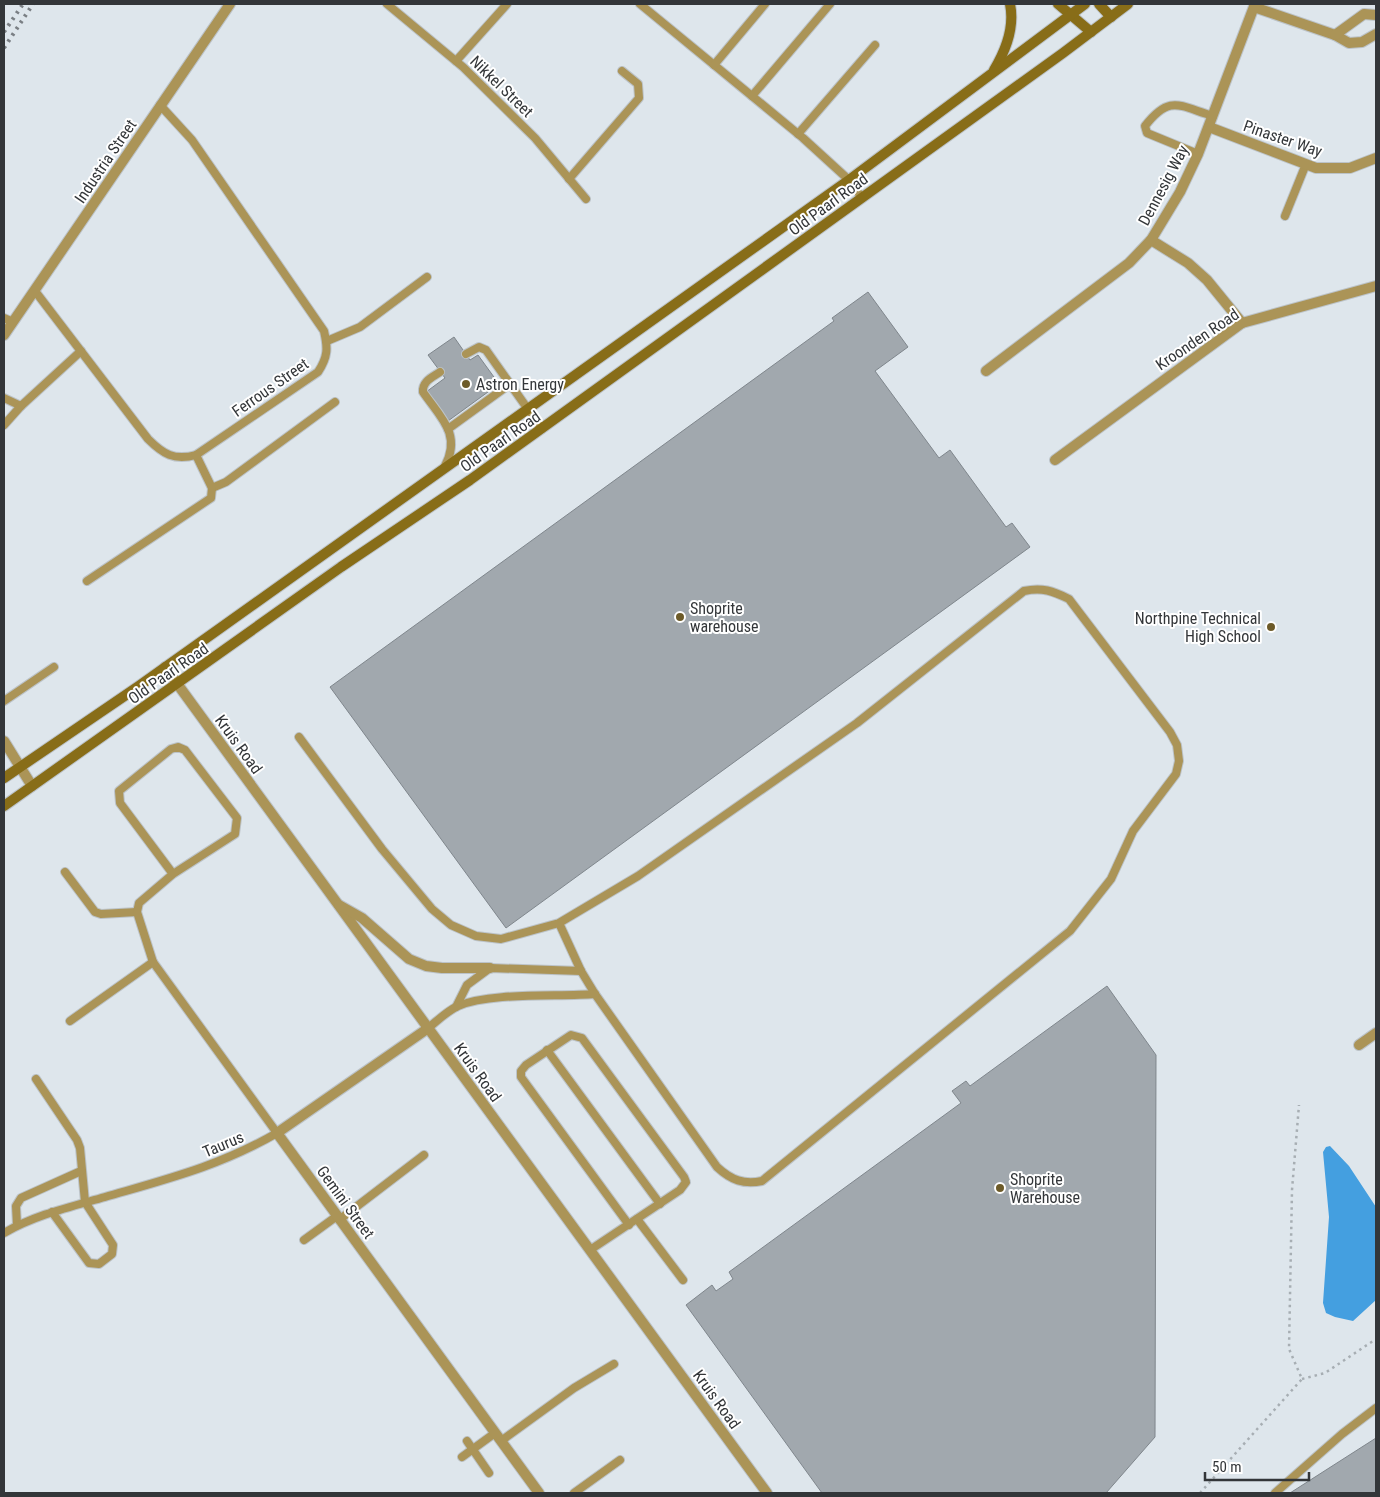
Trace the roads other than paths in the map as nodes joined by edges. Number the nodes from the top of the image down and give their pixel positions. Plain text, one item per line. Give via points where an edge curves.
1 (230, 4) edge
2 (387, 4) edge
3 (507, 4) edge
4 (640, 4) edge
5 (765, 4) edge
6 (830, 4) edge
7 (1010, 4) edge
8 (1058, 4) edge
9 (1086, 4) edge
10 (1099, 4) edge
11 (1128, 4) edge
12 (1254, 5) edge
13 (1071, 14) junction
14 (1376, 15) edge
15 (1111, 17) junction
16 (1091, 32) junction
17 (1376, 34) edge
18 (1335, 35) junction
19 (875, 45) dead end
20 (456, 61) junction
21 (714, 65) junction
22 (622, 71) dead end
23 (991, 75) junction
24 (752, 96) junction
25 (160, 106) junction
26 (1213, 116) junction
27 (1209, 127) junction
28 (798, 134) junction
29 (1198, 154) junction
30 (1376, 158) edge
31 (1306, 164) junction
32 (569, 178) junction
33 (849, 180) junction
34 (862, 198) junction
35 (586, 199) dead end
36 (1285, 216) dead end
37 (1151, 240) junction
38 (427, 277) dead end
39 (1376, 286) edge
40 (35, 291) junction
41 (8, 320) edge
42 (1242, 323) junction
43 (4, 335) edge
44 (327, 341) junction
45 (81, 351) junction
46 (466, 354) dead end
47 (986, 371) dead end
48 (440, 372) dead end
49 (510, 384) junction
50 (4, 398) edge
51 (335, 402) dead end
52 (21, 406) junction
53 (528, 409) junction
54 (4, 426) edge
55 (448, 429) junction
56 (542, 429) junction
57 (196, 456) junction
58 (1054, 460) dead end
59 (444, 469) junction
60 (212, 488) junction
61 (87, 581) dead end
62 (54, 667) dead end
63 (165, 667) junction
64 (178, 685) junction
65 (4, 701) edge
66 (299, 737) dead end
67 (4, 741) edge
68 (20, 767) junction
69 (4, 778) edge
70 (32, 786) junction
71 (4, 806) edge
72 (66, 872) dead end
73 (173, 874) junction
74 (336, 904) junction
75 (136, 912) junction
76 (559, 923) junction
77 (153, 962) junction
78 (490, 968) junction
79 (581, 971) junction
80 (595, 994) junction
81 (456, 1007) junction
82 (70, 1021) dead end
83 (428, 1029) junction
84 (1376, 1033) edge
85 (1359, 1045) dead end
86 (547, 1050) junction
87 (36, 1079) dead end
88 (277, 1133) junction
89 (424, 1155) dead end
90 (81, 1171) junction
91 (85, 1202) junction
92 (660, 1204) junction
93 (52, 1212) junction
94 (338, 1218) junction
95 (637, 1219) junction
96 (629, 1224) junction
97 (17, 1225) junction
98 (4, 1233) edge
99 (304, 1240) dead end
100 (590, 1250) junction
101 (683, 1280) dead end
102 (614, 1364) dead end
103 (1376, 1408) edge
104 (498, 1437) junction
105 (467, 1441) dead end
106 (473, 1449) junction
107 (462, 1457) dead end
108 (620, 1460) dead end
109 (489, 1473) dead end
110 (539, 1493) edge
111 (574, 1493) edge
112 (768, 1493) edge
113 (1275, 1493) edge

1 - 25 street, Industria Street
2 - 20 lane, Nikkel Street
3 - 20 lane
4 - 21 lane
5 - 21 lane
6 - 24 lane
7 - 23 main road via 1008,41
8 - 13 main road
9 - 13 main road, Old Paarl Road
10 - 15 main road
11 - 15 main road, Old Paarl Road
12 - 18 street
12 - 26 street, Dennesig Way
13 - 16 main road
13 - 23 main road, Old Paarl Road
14 - 18 street via 1364,14
15 - 16 main road, Old Paarl Road
16 - 34 main road, Old Paarl Road
17 - 18 street via 1355,43
19 - 28 lane
20 - 32 lane, Nikkel Street via 535,138
21 - 24 lane
22 - 32 lane via 638,84 639,98
23 - 33 main road, Old Paarl Road
24 - 28 lane
25 - 40 street, Industria Street
25 - 44 lane via 192,140 324,330
26 - 27 street, Dennesig Way
26 - 29 lane via 1180,106 1166,106 1157,111 1145,126 1147,133
27 - 29 street, Dennesig Way
27 - 31 street, Pinaster Way
28 - 33 lane
29 - 37 street, Dennesig Way
30 - 31 street, Pinaster Way via 1339,169
31 - 36 lane
32 - 35 lane, Nikkel Street
33 - 34 lane
33 - 53 main road, Old Paarl Road
34 - 56 main road, Old Paarl Road
37 - 42 street via 1188,263 1207,280
37 - 47 street, Dennesig Way via 1117,272
38 - 44 lane via 360,328
39 - 42 street, Kroonden Road
40 - 41 street, Industria Street
40 - 45 lane
41 - 43 street, Industria Street
42 - 58 street, Kroonden Road
44 - 57 lane, Ferrous Street via 326,360 318,372
45 - 52 lane
45 - 57 lane via 161,452 172,458
46 - 49 lane via 475,348 483,348
48 - 55 lane via 422,387
49 - 53 lane
49 - 55 lane
50 - 52 lane
51 - 60 lane via 226,482
52 - 54 lane
53 - 56 lane
53 - 59 main road, Old Paarl Road
55 - 59 lane via 452,450
56 - 64 main road, Old Paarl Road via 341,567
57 - 60 lane
59 - 63 main road, Old Paarl Road
60 - 61 lane via 211,498
62 - 65 lane
63 - 64 street, Kruis Road
63 - 68 main road, Old Paarl Road
64 - 70 main road, Old Paarl Road
64 - 74 street, Kruis Road
66 - 76 lane via 382,849 432,909 451,925 476,936 501,939
67 - 68 street
68 - 69 main road, Old Paarl Road
68 - 70 street
70 - 71 main road, Old Paarl Road
72 - 75 lane via 95,912
73 - 73 lane via 118,798 119,791 171,749 178,747 185,750 237,818 237,825 235,834
73 - 75 lane via 139,903
74 - 78 street via 362,918 398,951 426,966
74 - 83 street, Kruis Road
75 - 77 lane, Gemini Street
76 - 79 lane
76 - 80 lane via 716,824 856,723 1024,591 1037,588 1052,590 1069,599 1177,745 1179,760 1176,774 1133,831 1112,879 1070,931 762,1181 750,1184 738,1181 718,1167
77 - 82 lane
77 - 88 lane, Gemini Street
78 - 79 lane
78 - 81 lane via 467,985
79 - 80 lane
80 - 81 lane via 490,998
81 - 83 lane
83 - 88 street, Taurus
83 - 100 street, Kruis Road
84 - 85 street
86 - 92 lane
86 - 92 lane via 571,1035 582,1038 673,1161 686,1182
86 - 96 lane via 526,1065 521,1076
87 - 90 lane via 77,1140
88 - 91 lane, Taurus via 244,1152 200,1170
88 - 94 street, Gemini Street
89 - 94 lane
90 - 91 lane
90 - 97 lane via 21,1198 16,1212
91 - 93 lane, Taurus
91 - 93 lane via 114,1248 112,1254 99,1264 89,1263
92 - 95 lane
93 - 97 lane, Taurus
94 - 99 lane
94 - 104 street, Gemini Street
95 - 96 lane
95 - 101 lane
96 - 100 lane
97 - 98 lane, Taurus
100 - 112 street, Kruis Road
102 - 104 lane
103 - 113 lane
104 - 106 lane
104 - 110 street, Gemini Street
105 - 106 lane
106 - 107 lane
106 - 109 lane
108 - 111 lane

